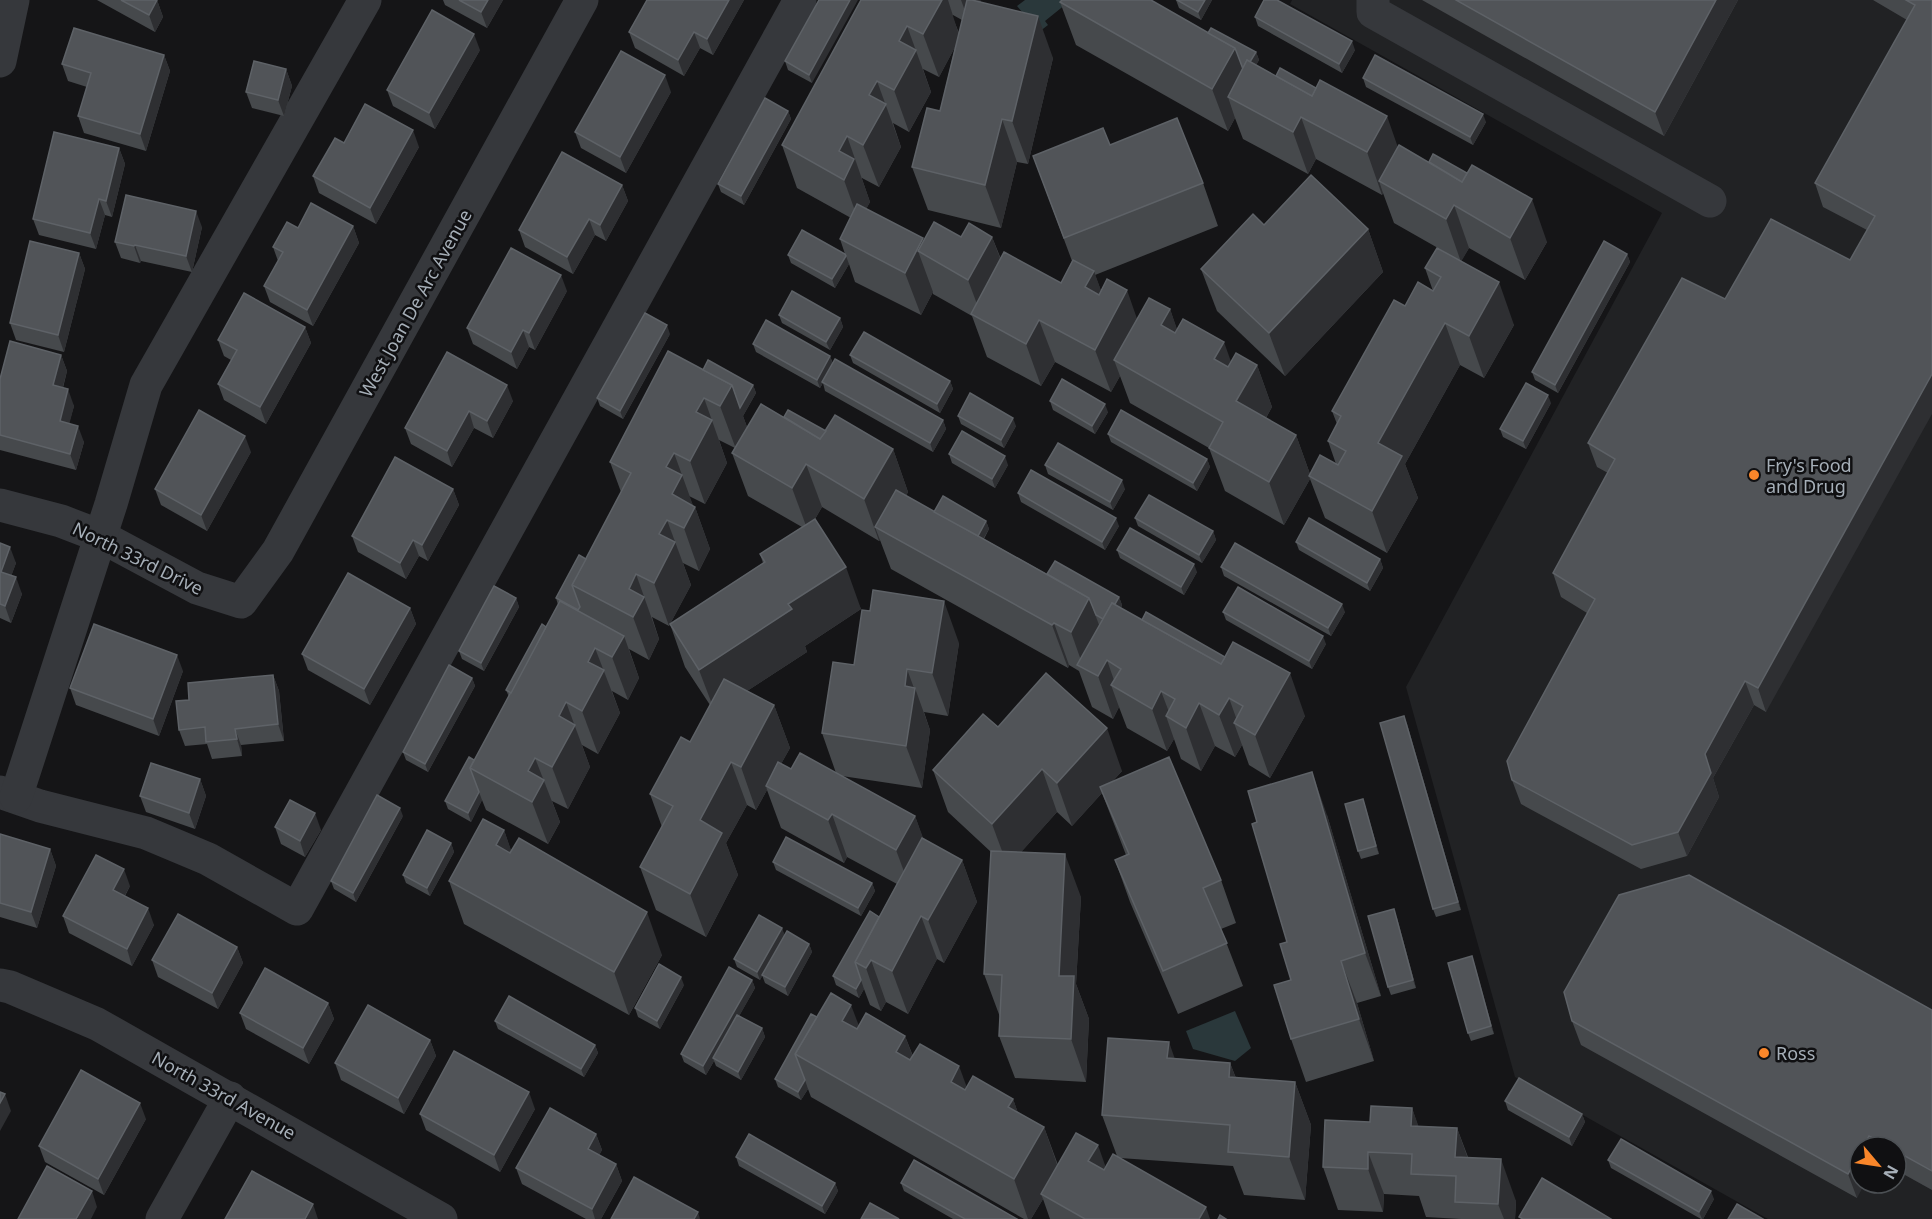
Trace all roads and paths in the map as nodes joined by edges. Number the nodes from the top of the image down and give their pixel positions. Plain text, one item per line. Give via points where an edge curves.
1 (13, 0) edge
2 (365, 0) edge
3 (582, 0) edge
4 (800, 0) edge
5 (1373, 0) edge
6 (0, 61) edge
7 (1710, 201) dead end
8 (0, 505) edge
9 (100, 536) junction
10 (241, 602) joint
11 (8, 794) edge
12 (0, 985) edge
13 (231, 1098) junction
14 (162, 1219) edge
15 (441, 1219) edge

1 - 6 street
2 - 9 street via 146,385
3 - 10 street, West Joan De Arc Avenue via 278,551
4 - 11 street via 297,909 208,859 146,833
5 - 7 street via 1373,12
8 - 9 street, North 33rd Drive
9 - 10 street, North 33rd Drive via 197,588
9 - 11 street
12 - 13 street, North 33rd Avenue via 97,1024
13 - 14 street
13 - 15 street, North 33rd Avenue

